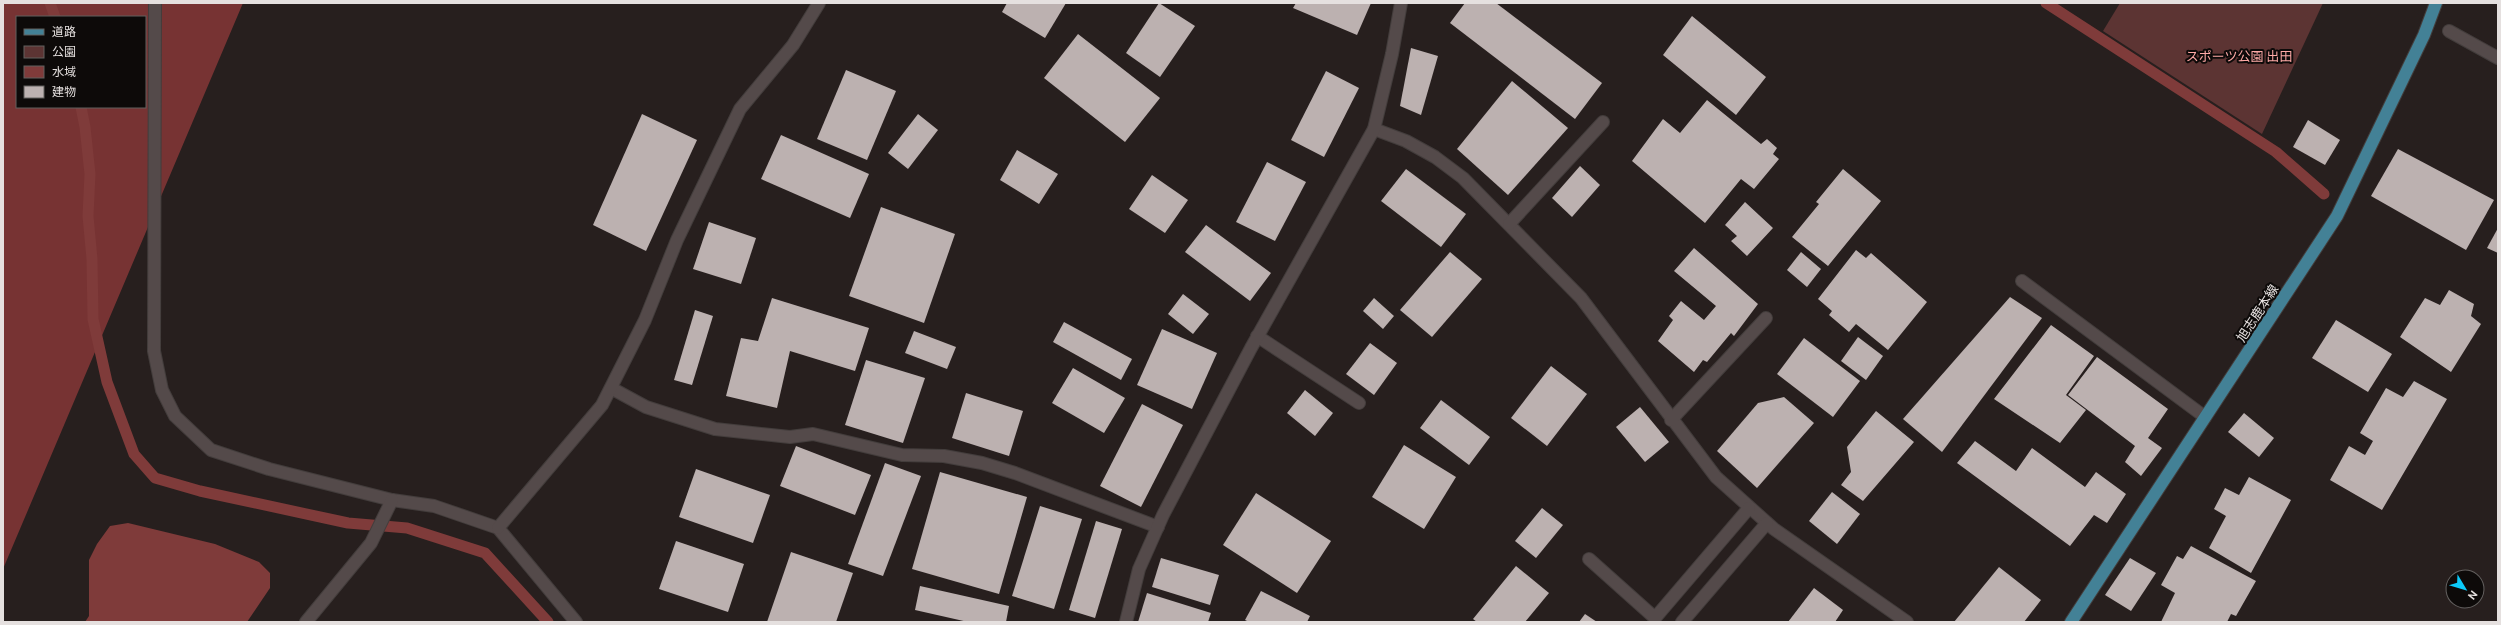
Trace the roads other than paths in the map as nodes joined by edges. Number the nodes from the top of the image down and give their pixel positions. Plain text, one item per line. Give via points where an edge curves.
1 (155, 3) edge
2 (818, 3) edge
3 (1402, 3) edge
4 (2436, 3) edge
5 (2449, 31) dead end
6 (2498, 58) edge
7 (1603, 122) dead end
8 (1374, 129) junction
9 (1509, 224) junction
10 (2022, 281) dead end
11 (1766, 318) dead end
12 (1257, 336) junction
13 (611, 388) junction
14 (1359, 403) dead end
15 (2205, 417) junction
16 (1671, 420) junction
17 (392, 500) junction
18 (1749, 508) junction
19 (1767, 523) junction
20 (1158, 526) junction
21 (498, 528) junction
22 (1589, 559) dead end
23 (306, 622) edge
24 (576, 622) edge
25 (1126, 622) edge
26 (1682, 622) edge
27 (1907, 622) edge
28 (2071, 622) edge

1 - 17 street via 154,351 162,390 175,416 199,440 218,452 269,469
2 - 13 street via 793,45 740,109 677,240 645,320
3 - 8 street
4 - 15 main road, 旭志鹿本線 via 2424,36 2337,216
5 - 6 street
7 - 9 street
8 - 9 street via 1406,141 1434,157 1463,178
8 - 12 street
9 - 16 street via 1581,298
10 - 15 street
11 - 16 street
12 - 14 street
12 - 20 street
13 - 20 street via 646,407 715,429 790,437 813,434 902,455 944,456 982,463
13 - 21 street via 602,405
15 - 28 main road, 旭志鹿本線
16 - 18 street via 1716,477
17 - 21 street via 434,506
17 - 23 street via 371,544
18 - 19 street
18 - 22 street via 1655,618
19 - 26 street
19 - 27 street
20 - 25 street via 1139,569
21 - 24 street

